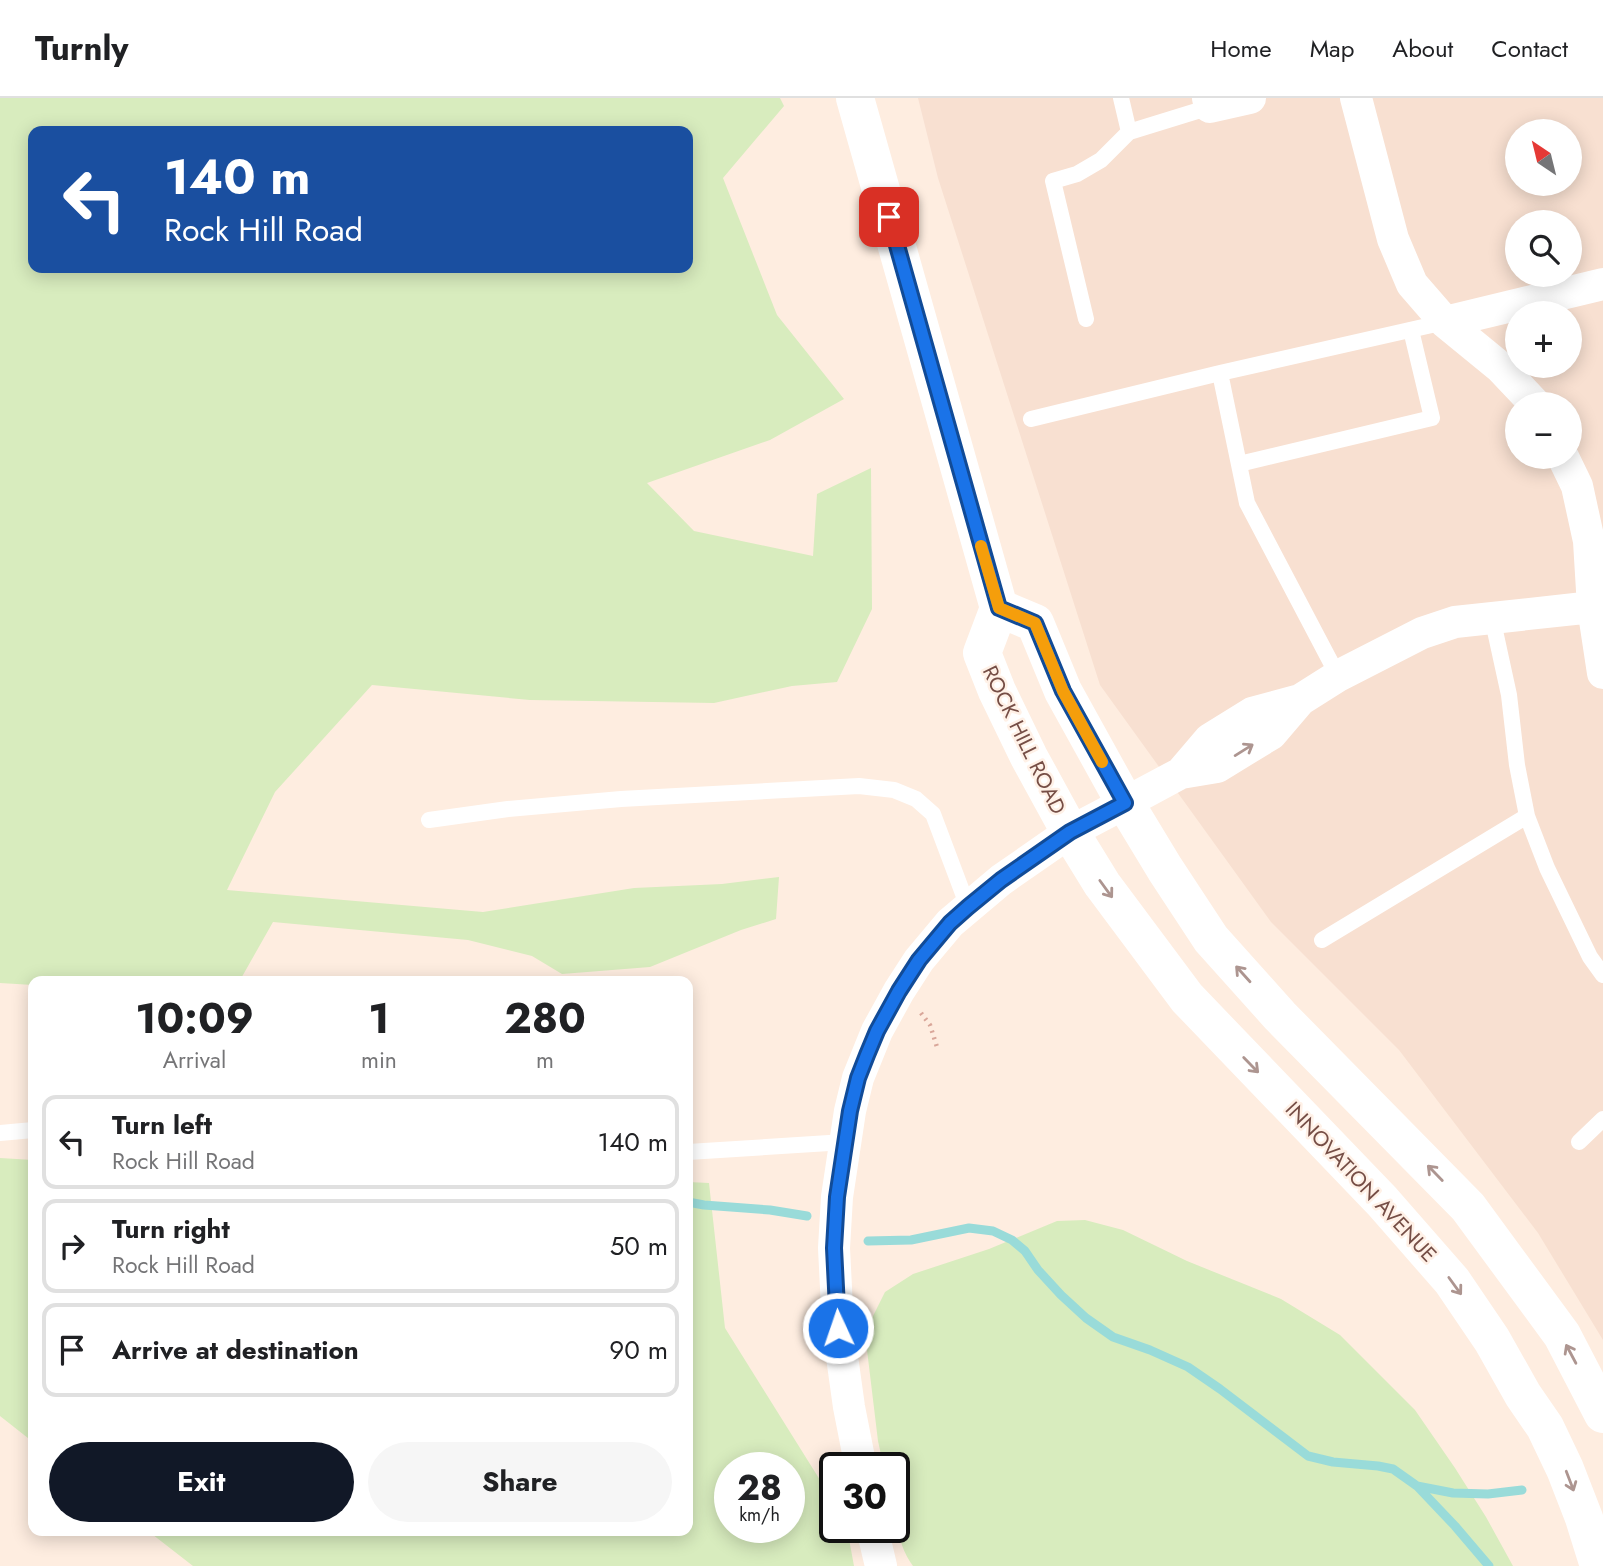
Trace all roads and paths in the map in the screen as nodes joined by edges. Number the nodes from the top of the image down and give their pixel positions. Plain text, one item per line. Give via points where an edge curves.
1 (855, 98) edge
2 (1121, 98) edge
3 (1250, 98) edge
4 (1356, 98) edge
5 (1209, 103) edge
6 (1129, 132) junction
7 (1603, 284) edge
8 (1086, 320) dead end
9 (1445, 322) junction
10 (1411, 330) junction
11 (1220, 373) junction
12 (1524, 392) edge
13 (1031, 419) dead end
14 (1239, 464) junction
15 (1569, 469) edge
16 (1593, 607) junction
17 (999, 608) junction
18 (1492, 617) junction
19 (1603, 673) edge
20 (1338, 676) junction
21 (1125, 803) junction
22 (1527, 816) junction
23 (429, 820) dead end
24 (1070, 832) junction
25 (968, 907) junction
26 (1322, 940) dead end
27 (1603, 975) edge
28 (1603, 1119) edge
29 (28, 1130) edge
30 (0, 1133) edge
31 (845, 1142) junction
32 (1579, 1142) dead end
33 (693, 1152) edge
34 (1603, 1414) edge
35 (858, 1452) edge
36 (876, 1543) edge
37 (881, 1566) edge
38 (1599, 1566) edge

1 - 17 street
2 - 6 lane
3 - 5 street
4 - 9 street via 1393,239 1412,284
5 - 6 lane
6 - 8 lane via 1101,160 1053,181
7 - 9 street
9 - 10 lane
9 - 12 street via 1500,366
10 - 11 lane
10 - 14 lane via 1432,418
11 - 13 lane
11 - 14 lane
14 - 20 lane via 1247,503
15 - 16 street via 1589,541
16 - 18 street
16 - 19 street
17 - 21 street via 1035,623 1063,691
17 - 24 street, ROCK HILL ROAD via 982,653 1029,757
18 - 20 street via 1422,633
18 - 22 lane
20 - 21 street, ROCK HILL ROAD via 1300,700 1252,713 1210,739 1181,774
21 - 24 street, ROCK HILL ROAD
34 -> 21 street via 1562,1335 1468,1207 1211,939
22 - 26 lane
22 - 27 lane via 1546,868
23 - 25 lane via 621,799 859,786 894,790 916,799 933,814
24 - 25 street, ROCK HILL ROAD
24 -> 38 street, INNOVATION AVENUE via 1102,884 1187,998 1382,1201 1452,1281 1545,1427 1575,1493
25 - 31 street, ROCK HILL ROAD via 919,960 877,1031 858,1078
28 - 32 lane
29 - 30 lane
31 - 33 lane
31 - 35 street, ROCK HILL ROAD via 834,1248 838,1328
36 - 37 street

